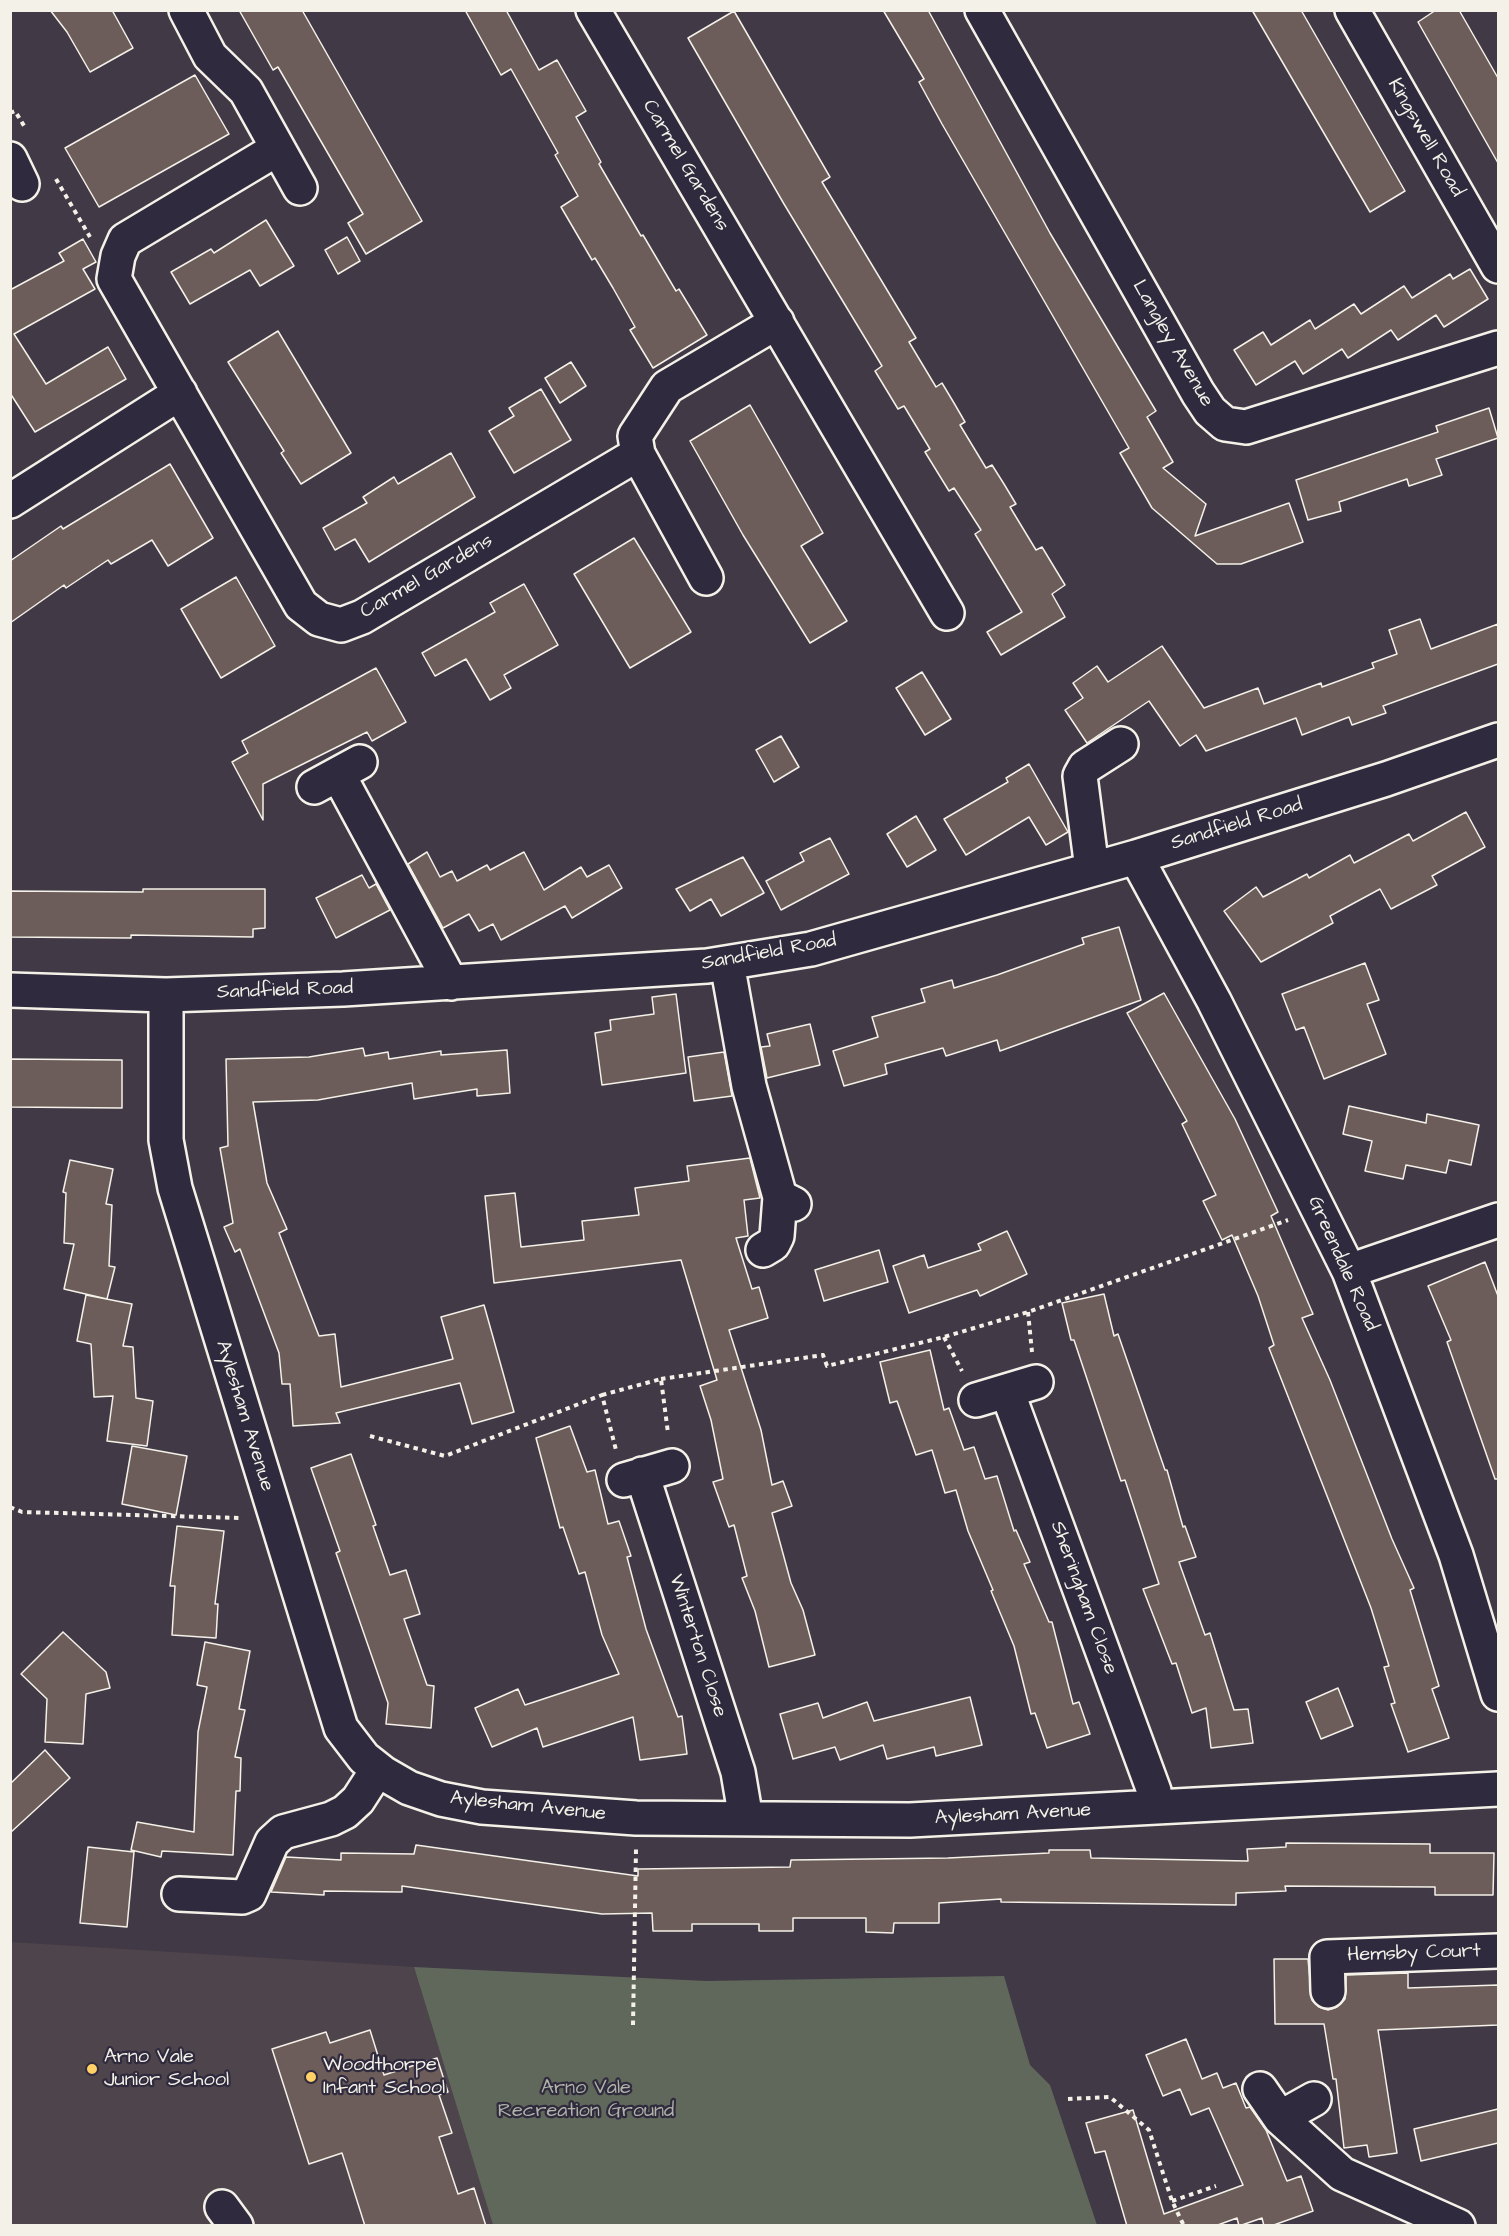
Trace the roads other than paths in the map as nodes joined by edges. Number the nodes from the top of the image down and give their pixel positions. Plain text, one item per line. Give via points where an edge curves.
1 (186, 10) edge
2 (593, 10) edge
3 (982, 10) edge
4 (1352, 10) edge
5 (277, 149) junction
6 (300, 188) dead end
7 (1498, 266) edge
8 (777, 322) junction
9 (1498, 348) edge
10 (180, 393) junction
11 (638, 454) junction
12 (10, 501) edge
13 (706, 579) dead end
14 (947, 613) dead end
15 (1498, 740) edge
16 (1121, 744) dead end
17 (337, 774) dead end
18 (1136, 856) junction
19 (1092, 869) junction
20 (727, 963) junction
21 (451, 983) junction
22 (10, 990) edge
23 (166, 995) junction
24 (1498, 1220) edge
25 (763, 1250) dead end
26 (1349, 1271) junction
27 (1006, 1391) dead end
28 (646, 1473) road end
29 (1498, 1694) edge
30 (378, 1769) junction
31 (1498, 1789) edge
32 (1156, 1806) junction
33 (746, 1819) junction
34 (178, 1894) dead end
35 (1498, 1951) edge
36 (1328, 1991) dead end
37 (1260, 2088) dead end
38 (1314, 2099) dead end
39 (1280, 2118) junction
40 (1458, 2226) edge

1 - 5 street via 210,56 246,91
2 - 8 street, Carmel Gardens
3 - 9 street, Langley Avenue via 1198,393 1225,424 1246,427
4 - 7 street, Kingswell Road
5 - 6 street
5 - 10 street via 125,240 118,256 114,279
8 - 11 street via 667,387 635,436
8 - 14 street, Carmel Gardens
10 - 11 street, Carmel Gardens via 300,605 319,619 341,625 362,617
10 - 12 street
11 - 13 street
15 - 18 street, Sandfield Road
16 - 19 street via 1085,767 1080,776
17 - 21 street
18 - 19 street, Sandfield Road
18 - 26 street, Greendale Road via 1214,1000
19 - 20 street, Sandfield Road via 811,949
20 - 21 street, Sandfield Road
20 - 25 street via 749,1086 787,1201 777,1236
21 - 23 street, Sandfield Road
22 - 23 street, Sandfield Road
23 - 30 street, Aylesham Avenue via 168,1165 341,1728 364,1758
24 - 26 street
26 - 29 street, Greendale Road via 1456,1556
27 - 32 street, Sheringham Close via 1154,1791
28 - 33 street, Winterton Close via 738,1772
30 - 33 street, Aylesham Avenue via 409,1788 482,1807 636,1818
30 - 34 street via 358,1800 345,1812 283,1832 272,1842 249,1894
31 - 32 street, Aylesham Avenue
32 - 33 street, Aylesham Avenue via 910,1821
35 - 36 street, Hemsby Court via 1327,1957
37 - 39 street
38 - 39 street
39 - 40 street via 1342,2174

